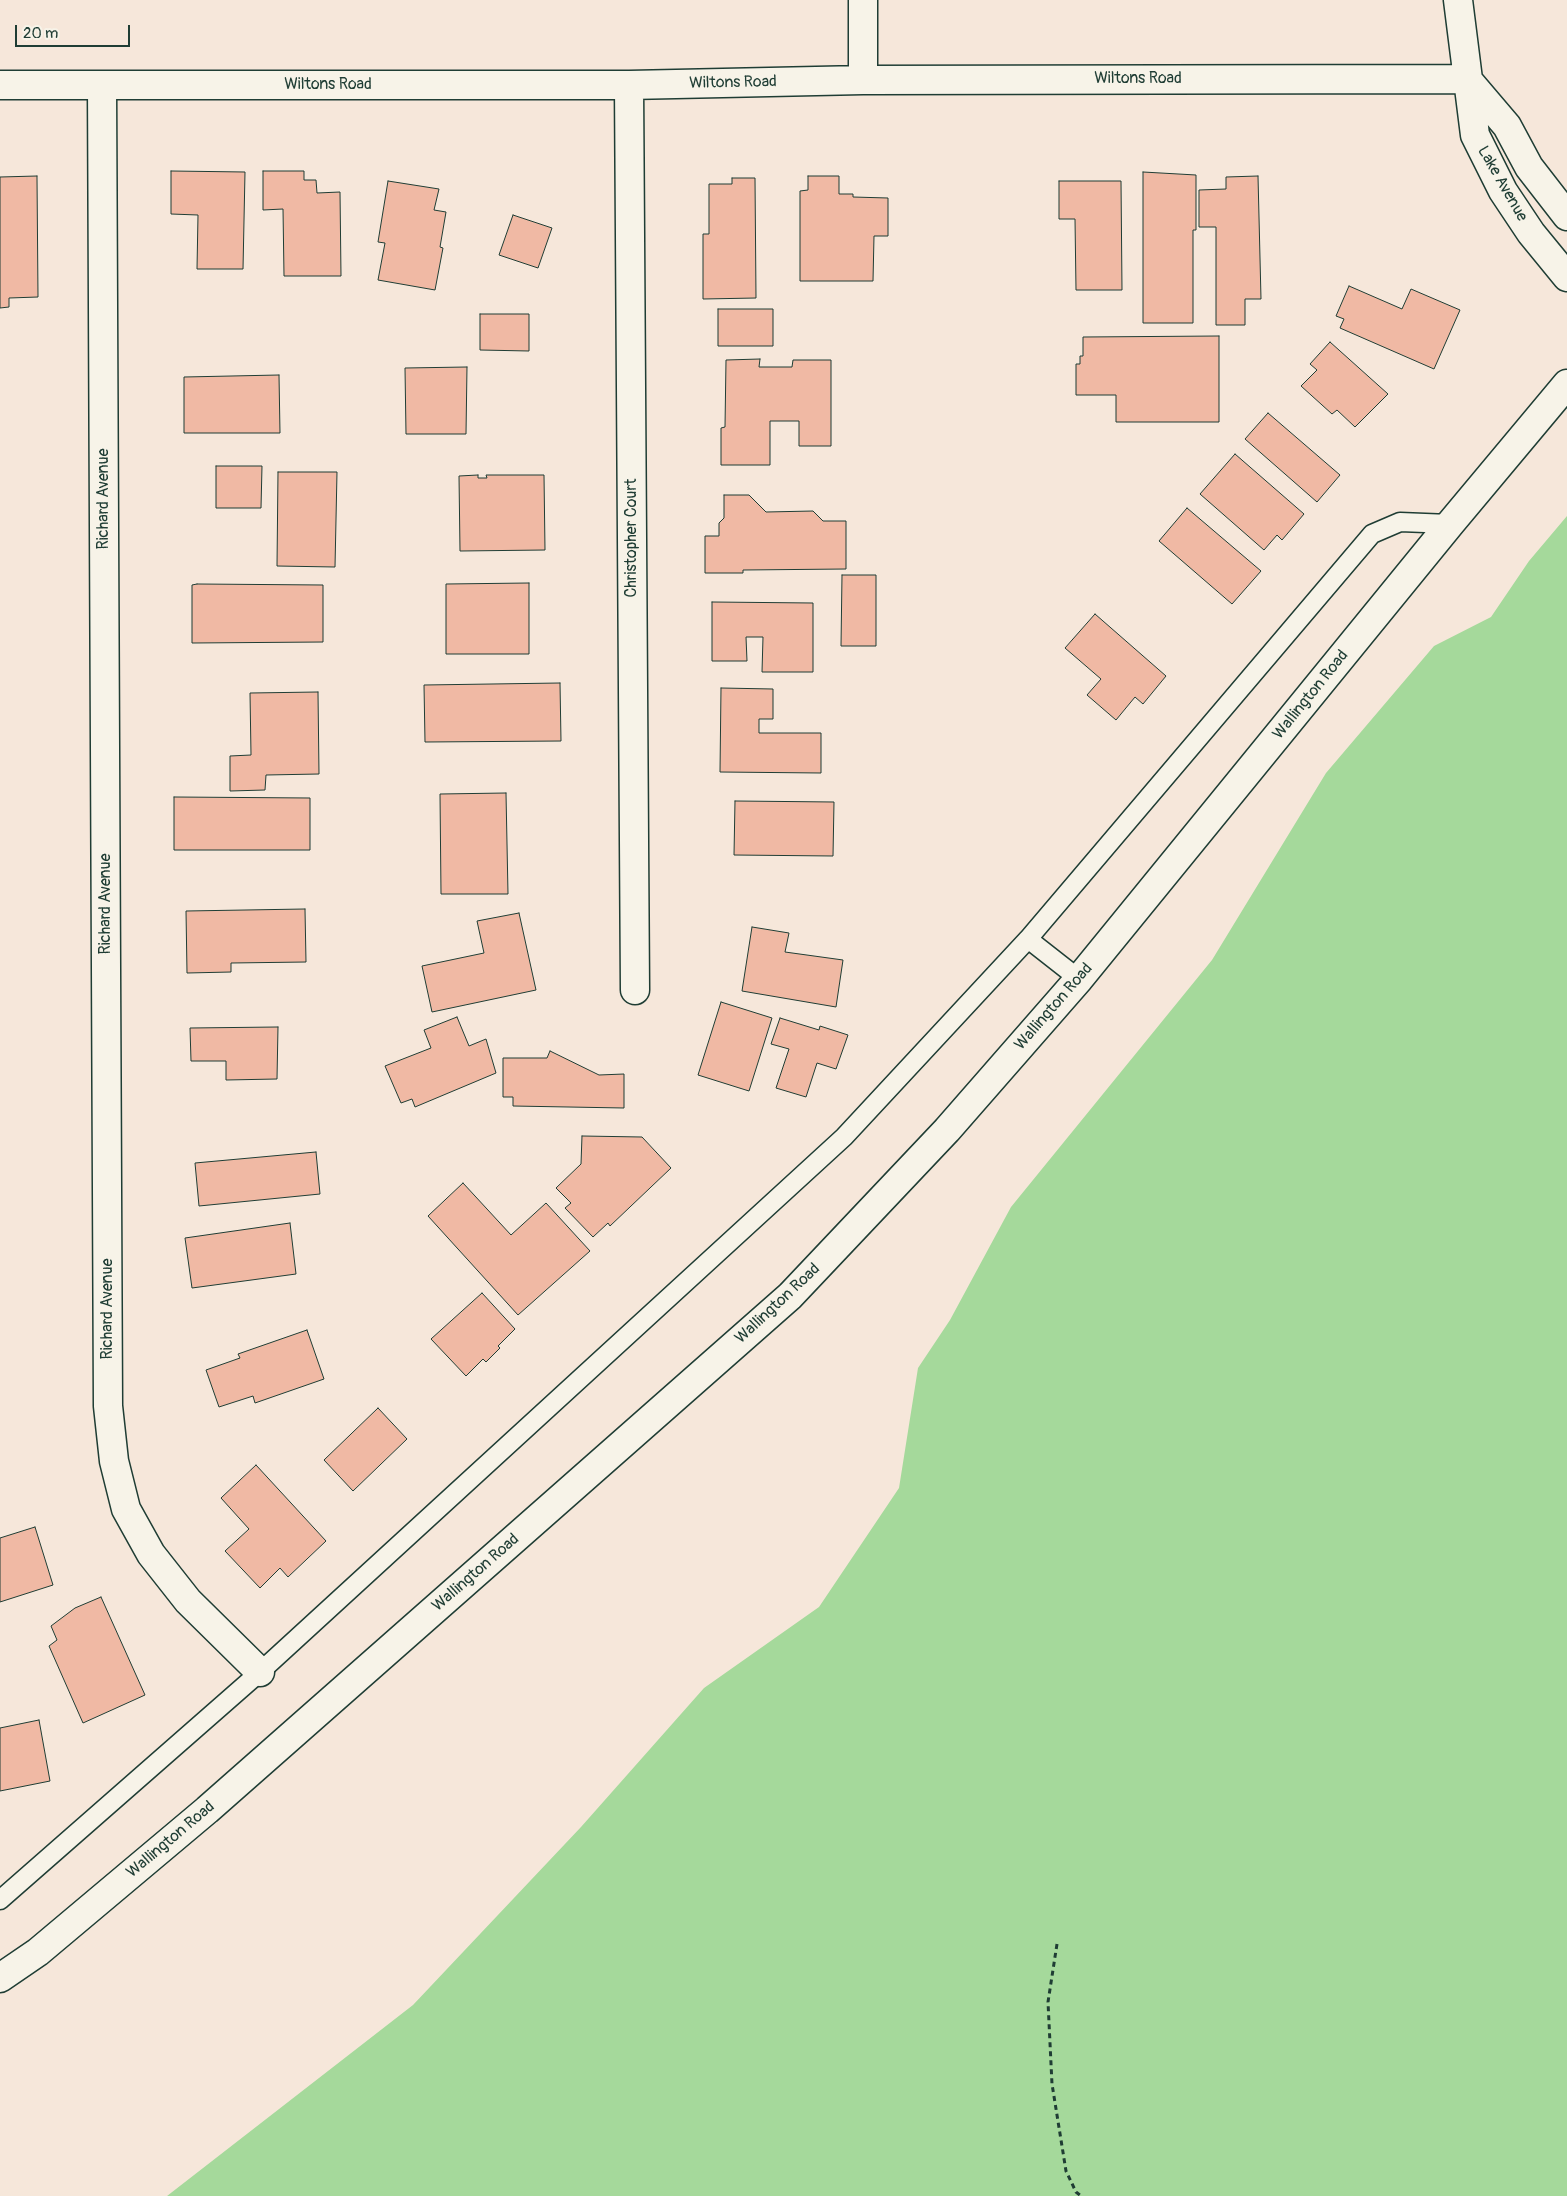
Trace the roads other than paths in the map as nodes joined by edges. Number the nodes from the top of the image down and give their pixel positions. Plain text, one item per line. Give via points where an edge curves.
1 (863, 0) edge
2 (1458, 0) edge
3 (1467, 79) junction
4 (863, 80) junction
5 (0, 85) edge
6 (102, 85) junction
7 (630, 85) junction
8 (1567, 216) edge
9 (1567, 277) edge
10 (1567, 384) edge
11 (1450, 524) junction
12 (1028, 939) junction
13 (1080, 979) junction
14 (635, 990) dead end
15 (260, 1672) junction
16 (0, 1900) edge
17 (0, 1978) edge

1 - 4 street
2 - 3 street, Lake Avenue
3 - 4 street, Wiltons Road
3 - 8 street, Lake Avenue via 1507,126 1529,167
3 - 9 street, Lake Avenue via 1475,135 1502,191 1530,233
4 - 7 street, Wiltons Road
5 - 6 street, Wiltons Road
6 - 7 street, Wiltons Road
6 - 15 street, Richard Avenue via 109,1416 114,1461 126,1509 152,1554 188,1601
7 - 14 street, Christopher Court
10 - 11 street, Wallington Road
11 - 12 lane via 1400,522 1372,534
11 - 13 street, Wallington Road
12 - 13 lane
12 - 15 lane via 844,1137
13 - 17 street, Wallington Road via 947,1130 790,1296 207,1810 38,1952
15 - 16 lane

